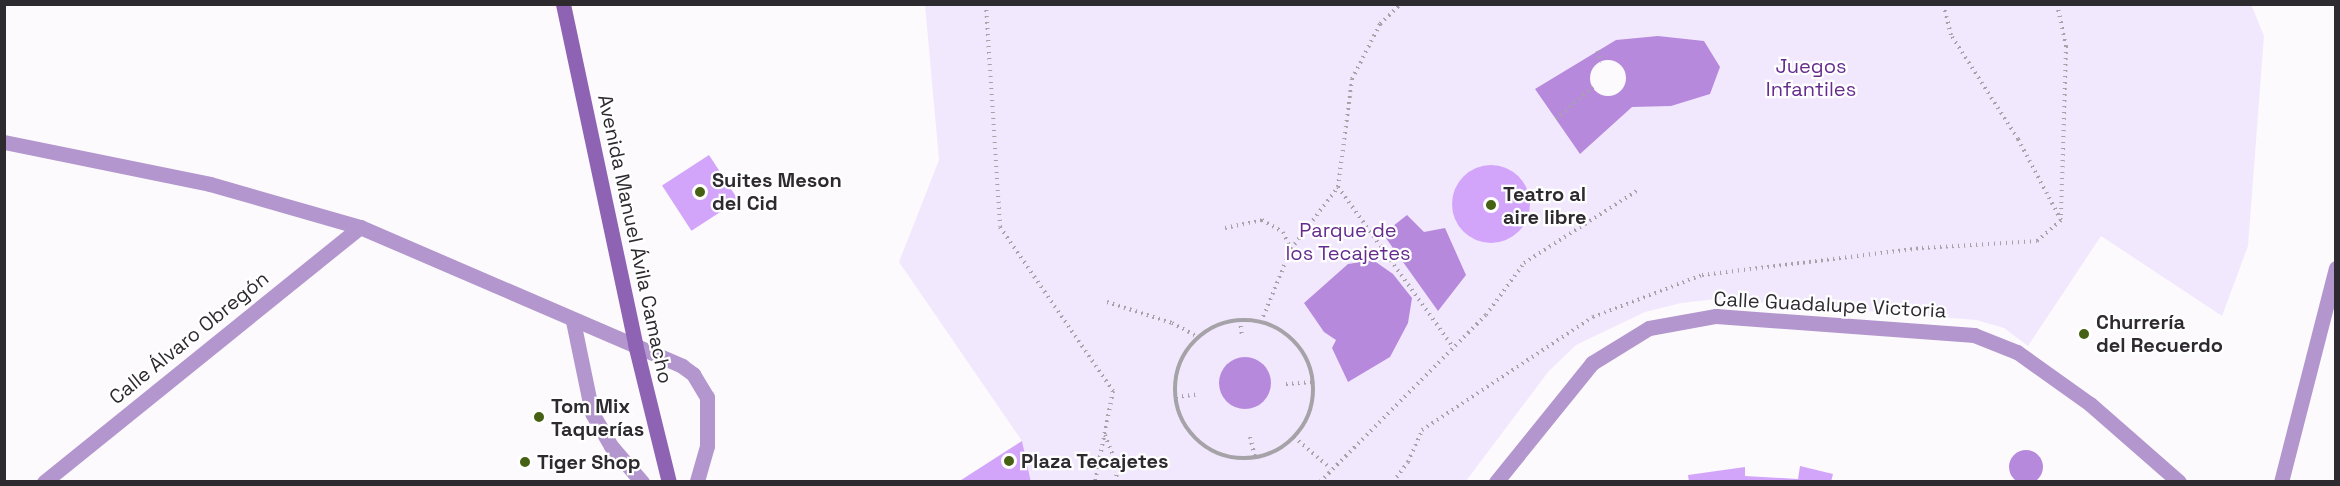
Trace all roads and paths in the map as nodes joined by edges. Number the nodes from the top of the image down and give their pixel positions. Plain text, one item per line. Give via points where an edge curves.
1 (563, 4) edge
2 (986, 4) edge
3 (1401, 4) edge
4 (1943, 4) edge
5 (2057, 4) edge
6 (1597, 51) dead end
7 (1601, 62) dead end
8 (1593, 87) dead end
9 (1556, 119) dead end
10 (4, 142) edge
11 (1338, 187) junction
12 (1638, 190) dead end
13 (2061, 220) junction
14 (360, 227) junction
15 (1224, 228) dead end
16 (1291, 249) junction
17 (2336, 268) edge
18 (1107, 302) dead end
19 (573, 321) junction
20 (1240, 321) junction
21 (1261, 322) junction
22 (1242, 337) dead end
23 (1198, 338) junction
24 (634, 344) junction
25 (1453, 347) junction
26 (1313, 382) junction
27 (1286, 384) dead end
28 (1200, 394) dead end
29 (1176, 396) junction
30 (1104, 434) junction
31 (1250, 436) dead end
32 (1294, 437) junction
33 (1254, 457) junction
34 (1330, 468) junction
35 (44, 482) edge
36 (642, 482) edge
37 (669, 482) edge
38 (697, 482) edge
39 (1095, 482) edge
40 (1115, 482) edge
41 (1320, 482) edge
42 (1392, 482) edge
43 (1496, 482) edge
44 (2180, 482) edge
45 (2281, 482) edge

1 - 24 main road, Avenida Manuel Ávila Camacho
2 - 30 path via 1000,228 1113,391
3 - 11 path via 1380,24 1352,79
4 - 13 path via 1951,35 2018,139
5 - 13 path via 2066,46
6 - 7 path
8 - 9 path
10 - 14 street via 210,184
11 - 16 path
11 - 25 path
12 - 25 path via 1524,263 1486,315
13 - 42 path via 2037,241 1922,248 1702,275 1593,317 1422,430 1408,462
14 - 19 street
14 - 35 street, Calle Álvaro Obregón
15 - 16 path via 1262,220 1283,232
16 - 21 path
17 - 45 street
18 - 23 path via 1172,323
19 - 24 street
19 - 36 street via 592,413 610,446
20 - 21 path
20 - 22 path
20 - 23 path via 1218,325
21 - 26 path via 1281,330 1296,344 1308,362
23 - 29 path via 1184,355 1177,375
24 - 37 main road, Avenida Manuel Ávila Camacho
24 - 38 street via 682,366 702,385 709,422
25 - 34 path
26 - 27 path
26 - 32 path via 1312,402
28 - 29 path
29 - 33 path via 1180,414 1202,444 1236,458
30 - 39 path
30 - 40 path via 1118,469
31 - 33 path
32 - 33 path via 1276,450
32 - 34 path
34 - 41 path
43 - 44 street, Calle Guadalupe Victoria via 1592,363 1649,328 1716,316 1974,335 2017,352 2090,404

